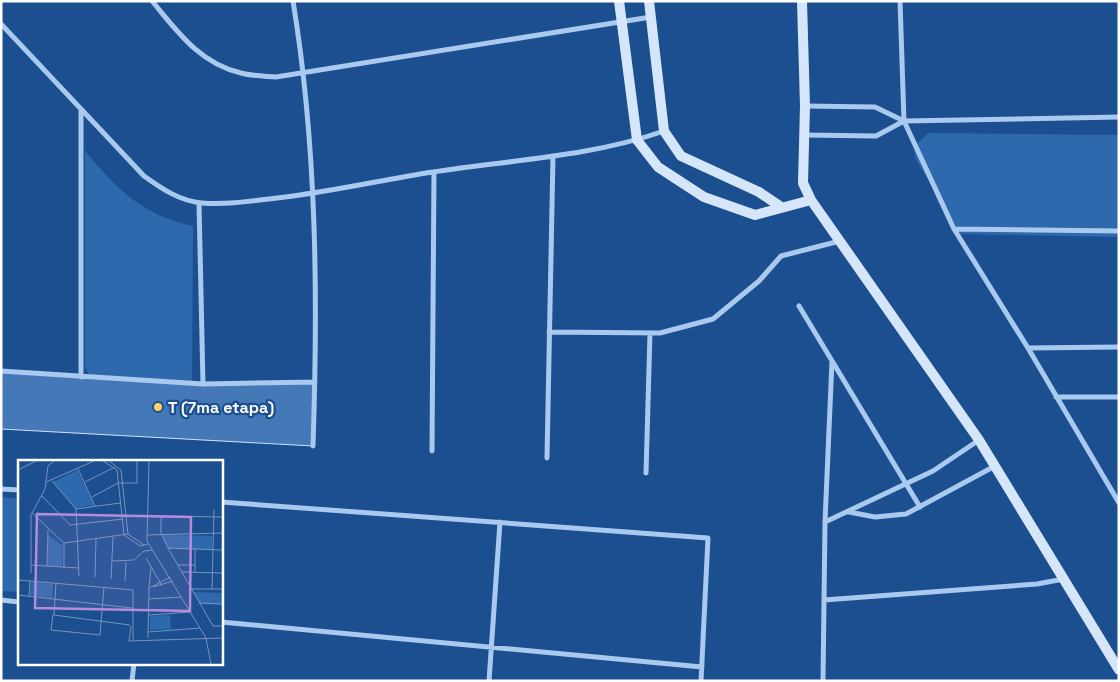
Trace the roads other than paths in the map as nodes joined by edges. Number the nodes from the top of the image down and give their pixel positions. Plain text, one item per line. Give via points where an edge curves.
1 (152, 1) edge
2 (293, 1) edge
3 (619, 1) edge
4 (649, 1) edge
5 (802, 1) edge
6 (900, 1) edge
7 (652, 17) junction
8 (623, 22) junction
9 (1, 24) edge
10 (304, 72) junction
11 (805, 106) junction
12 (81, 109) junction
13 (1119, 117) edge
14 (904, 121) junction
15 (664, 131) junction
16 (805, 135) junction
17 (638, 140) junction
18 (553, 156) junction
19 (434, 172) junction
20 (312, 194) junction
21 (811, 200) junction
22 (199, 202) junction
23 (781, 207) junction
24 (954, 228) junction
25 (1119, 231) edge
26 (840, 241) junction
27 (799, 306) dead end
28 (549, 332) junction
29 (650, 333) junction
30 (1119, 346) edge
31 (1028, 348) junction
32 (832, 361) junction
33 (1, 371) edge
34 (81, 377) junction
35 (315, 382) junction
36 (203, 384) junction
37 (1056, 397) junction
38 (1119, 397) edge
39 (979, 440) junction
40 (313, 446) dead end
41 (432, 451) dead end
42 (547, 458) dead end
43 (996, 466) junction
44 (646, 473) dead end
45 (907, 484) junction
46 (1, 489) edge
47 (18, 490) edge
48 (222, 502) edge
49 (1119, 503) edge
50 (920, 507) junction
51 (848, 512) junction
52 (500, 522) junction
53 (825, 522) junction
54 (1064, 579) junction
55 (1, 600) edge
56 (824, 600) junction
57 (18, 602) edge
58 (222, 622) edge
59 (491, 648) junction
60 (134, 664) edge
61 (702, 667) junction
62 (1119, 670) edge
63 (132, 681) edge
64 (489, 681) edge
65 (701, 681) edge
66 (823, 681) edge

1 - 10 street via 193,50 218,65 241,74 276,77
2 - 10 street
3 - 8 street
4 - 7 street
5 - 11 street
6 - 14 street
7 - 8 street
7 - 15 street
8 - 10 street
8 - 17 street
9 - 12 street
10 - 20 street
11 - 14 street via 875,107
11 - 16 street
12 - 22 street via 144,176 167,192
12 - 34 street
13 - 14 street
14 - 16 street via 876,136
14 - 24 street
15 - 17 street
15 - 23 street via 681,156 759,192
16 - 21 street via 803,183
17 - 18 street
17 - 23 street via 658,166 704,197 755,214
18 - 19 street
18 - 28 street
19 - 20 street
19 - 41 street
20 - 22 street via 228,204
20 - 35 street
21 - 23 street
21 - 26 street
22 - 36 street
24 - 25 street
24 - 31 street
26 - 29 street via 781,256 759,281 713,319
26 - 39 street
27 - 32 street
28 - 29 street
28 - 42 street
29 - 44 street
30 - 31 street
31 - 37 street
32 - 45 street
32 - 53 street
33 - 34 street
34 - 36 street
35 - 36 street
35 - 40 street
37 - 38 street
37 - 49 street
39 - 43 street
39 - 45 street
43 - 50 street
43 - 54 street
45 - 50 street
45 - 51 street
46 - 47 street
48 - 52 street
50 - 51 street via 906,514 875,517
51 - 53 street
52 - 59 street
52 - 61 street via 708,538
53 - 56 street
54 - 56 street via 1037,584
54 - 62 street
55 - 57 street
56 - 66 street
58 - 59 street
59 - 61 street
59 - 64 street
60 - 63 street
61 - 65 street

